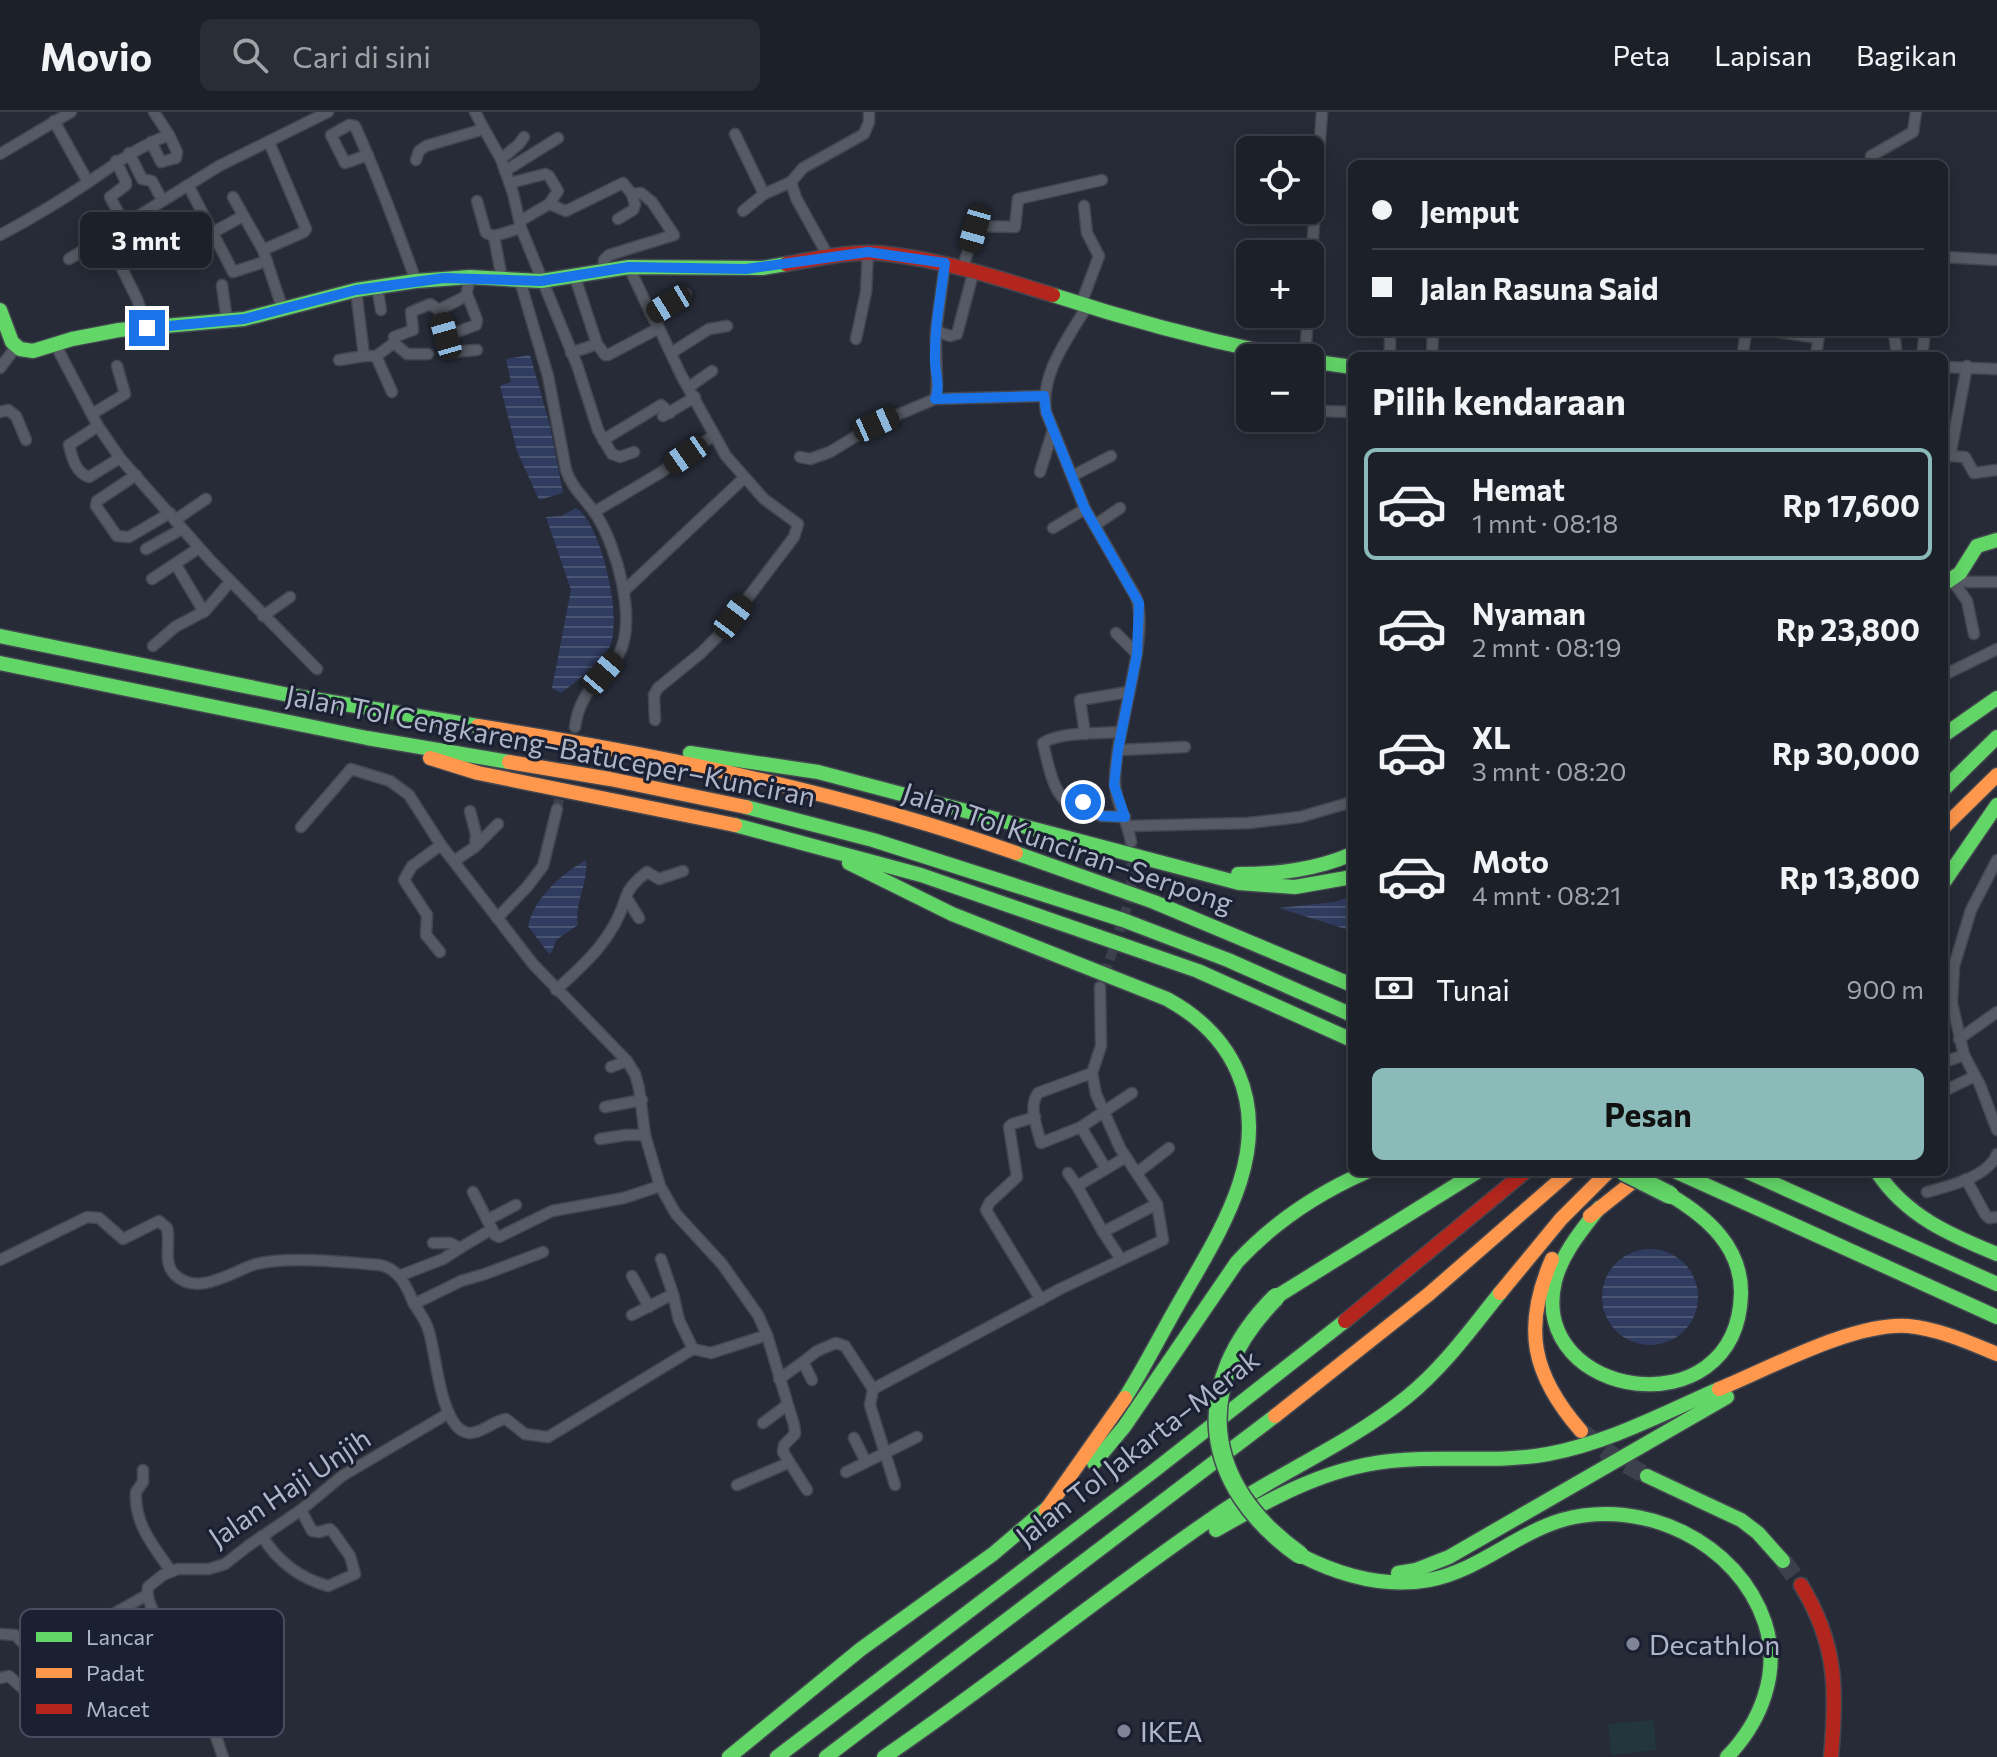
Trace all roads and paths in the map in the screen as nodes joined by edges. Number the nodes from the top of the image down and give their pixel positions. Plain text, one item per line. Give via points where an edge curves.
1 (71, 112) edge
2 (154, 112) edge
3 (328, 112) edge
4 (475, 112) edge
5 (869, 112) edge
6 (1322, 112) edge
7 (1916, 112) edge
8 (309, 116) edge
9 (54, 121) junction
10 (484, 129) junction
11 (735, 134) dead end
12 (169, 135) junction
13 (524, 137) dead end
14 (558, 138) dead end
15 (151, 142) junction
16 (269, 142) junction
17 (129, 153) junction
18 (0, 154) edge
19 (368, 155) dead end
20 (501, 159) junction
21 (416, 160) dead end
22 (1871, 160) edge
23 (116, 161) junction
24 (505, 171) junction
25 (1102, 180) dead end
26 (88, 182) junction
27 (791, 182) junction
28 (510, 183) junction
29 (188, 185) junction
30 (632, 194) junction
31 (764, 194) junction
32 (233, 197) dead end
33 (162, 200) junction
34 (477, 201) dead end
35 (549, 204) junction
36 (1084, 206) dead end
37 (743, 211) dead end
38 (243, 216) junction
39 (618, 219) dead end
40 (124, 223) junction
41 (521, 224) junction
42 (212, 233) junction
43 (0, 235) edge
44 (106, 236) junction
45 (494, 236) junction
46 (1313, 240) edge
47 (868, 252) junction
48 (265, 256) junction
49 (828, 256) junction
50 (1948, 257) edge
51 (69, 259) dead end
52 (1997, 260) edge
53 (629, 267) junction
54 (961, 267) junction
55 (604, 270) junction
56 (574, 274) junction
57 (511, 280) junction
58 (416, 281) junction
59 (541, 281) junction
60 (222, 285) dead end
61 (377, 286) junction
62 (468, 286) junction
63 (356, 290) junction
64 (686, 294) dead end
65 (1084, 305) junction
66 (0, 310) edge
67 (283, 310) junction
68 (381, 310) dead end
69 (439, 310) junction
70 (651, 314) junction
71 (227, 321) junction
72 (727, 326) dead end
73 (147, 328) junction
74 (659, 328) junction
75 (936, 331) junction
76 (446, 336) junction
77 (1745, 336) edge
78 (394, 337) dead end
79 (856, 339) dead end
80 (55, 344) junction
81 (597, 344) junction
82 (1236, 345) edge
83 (16, 347) junction
84 (477, 350) dead end
85 (1743, 352) dead end
86 (571, 353) junction
87 (671, 353) junction
88 (428, 354) dead end
89 (364, 356) junction
90 (376, 356) junction
91 (339, 360) dead end
92 (1324, 363) edge
93 (117, 366) dead end
94 (1348, 366) edge
95 (1967, 366) junction
96 (1948, 367) edge
97 (0, 368) edge
98 (1997, 369) edge
99 (712, 371) dead end
100 (392, 392) dead end
101 (692, 392) junction
102 (1044, 396) junction
103 (935, 399) junction
104 (1324, 411) edge
105 (0, 412) edge
106 (1348, 412) edge
107 (92, 414) junction
108 (98, 426) junction
109 (1053, 430) junction
110 (713, 436) junction
111 (26, 440) dead end
112 (603, 440) junction
113 (634, 452) dead end
114 (1948, 452) edge
115 (1111, 456) dead end
116 (1948, 456) edge
117 (800, 457) dead end
118 (120, 458) junction
119 (1997, 470) edge
120 (1040, 472) dead end
121 (136, 475) junction
122 (1072, 476) junction
123 (744, 478) junction
124 (206, 499) dead end
125 (1120, 508) dead end
126 (1085, 509) junction
127 (594, 512) junction
128 (176, 521) junction
129 (1095, 525) junction
130 (1053, 528) dead end
131 (1997, 540) edge
132 (199, 548) junction
133 (146, 549) dead end
134 (176, 565) junction
135 (152, 579) dead end
136 (1950, 581) edge
137 (230, 582) junction
138 (1997, 582) edge
139 (625, 590) junction
140 (290, 597) dead end
141 (204, 612) junction
142 (263, 616) junction
143 (1116, 633) dead end
144 (1974, 634) dead end
145 (0, 636) edge
146 (153, 646) dead end
147 (1997, 649) edge
148 (1137, 654) junction
149 (0, 663) edge
150 (317, 669) dead end
151 (1948, 670) edge
152 (1128, 692) junction
153 (1997, 698) edge
154 (655, 720) dead end
155 (1121, 732) junction
156 (1948, 732) edge
157 (573, 734) junction
158 (1085, 734) junction
159 (367, 738) junction
160 (1990, 744) edge
161 (1185, 747) dead end
162 (1118, 750) junction
163 (1997, 775) edge
164 (1948, 777) edge
165 (1948, 785) edge
166 (1348, 803) edge
167 (1997, 805) edge
168 (557, 809) tunnel mouth
169 (470, 811) dead end
170 (1127, 821) junction
171 (1948, 823) edge
172 (498, 824) dead end
173 (301, 827) dead end
174 (1131, 842) tunnel mouth
175 (441, 845) junction
176 (475, 847) junction
177 (830, 852) junction
178 (1348, 855) edge
179 (1997, 860) edge
180 (454, 861) junction
181 (683, 871) dead end
182 (1203, 873) junction
183 (1948, 876) edge
184 (1348, 878) edge
185 (626, 897) junction
186 (497, 918) junction
187 (639, 918) dead end
188 (440, 952) dead end
189 (1348, 983) edge
190 (1100, 987) tunnel mouth
191 (556, 990) junction
192 (1997, 1012) edge
193 (1348, 1013) edge
194 (1348, 1038) edge
195 (1959, 1039) junction
196 (1964, 1055) junction
197 (627, 1061) junction
198 (1948, 1061) edge
199 (611, 1067) dead end
200 (1092, 1073) junction
201 (1975, 1076) junction
202 (1948, 1089) edge
203 (1132, 1093) dead end
204 (642, 1100) junction
205 (605, 1107) dead end
206 (1106, 1112) junction
207 (1035, 1117) junction
208 (1081, 1127) junction
209 (1997, 1130) edge
210 (645, 1135) junction
211 (600, 1139) dead end
212 (1169, 1148) dead end
213 (1126, 1157) junction
214 (1997, 1158) edge
215 (1106, 1169) junction
216 (1138, 1172) junction
217 (1068, 1173) dead end
218 (1358, 1176) edge
219 (1471, 1176) edge
220 (1520, 1176) edge
221 (1564, 1176) edge
222 (1604, 1176) edge
223 (1632, 1176) edge
224 (1640, 1176) edge
225 (1685, 1176) edge
226 (1757, 1176) edge
227 (1880, 1176) edge
228 (1966, 1179) junction
229 (660, 1186) junction
230 (1077, 1186) junction
231 (473, 1192) dead end
232 (1927, 1192) dead end
233 (1157, 1204) junction
234 (516, 1205) dead end
235 (1599, 1208) junction
236 (1997, 1217) edge
237 (490, 1225) junction
238 (1103, 1232) junction
239 (433, 1243) dead end
240 (460, 1248) junction
241 (543, 1252) dead end
242 (1997, 1254) edge
243 (1120, 1258) junction
244 (661, 1259) dead end
245 (0, 1260) edge
246 (399, 1276) junction
247 (632, 1276) dead end
248 (1997, 1284) edge
249 (673, 1294) junction
250 (1041, 1300) junction
251 (414, 1304) junction
252 (649, 1307) junction
253 (632, 1315) dead end
254 (1997, 1317) edge
255 (767, 1335) junction
256 (693, 1349) junction
257 (1997, 1354) edge
258 (1803, 1355) junction
259 (803, 1362) junction
260 (779, 1379) junction
261 (812, 1380) dead end
262 (873, 1389) junction
263 (787, 1405) junction
264 (449, 1413) junction
265 (763, 1423) dead end
266 (1581, 1431) tunnel mouth
267 (917, 1437) dead end
268 (854, 1438) dead end
269 (885, 1453) junction
270 (866, 1462) junction
271 (788, 1463) junction
272 (143, 1470) dead end
273 (846, 1472) dead end
274 (1647, 1476) tunnel mouth
275 (737, 1485) dead end
276 (895, 1485) dead end
277 (807, 1490) dead end
278 (301, 1510) junction
279 (1046, 1510) junction
280 (262, 1536) junction
281 (1783, 1561) tunnel mouth
282 (171, 1571) junction
283 (1367, 1577) junction
284 (1123, 1583) junction
285 (1801, 1585) tunnel mouth
286 (147, 1595) junction
287 (122, 1609) edge
288 (154, 1609) edge
289 (0, 1634) edge
290 (20, 1640) edge
291 (4, 1677) edge
292 (19, 1685) edge
293 (216, 1737) edge
294 (223, 1757) edge
295 (729, 1757) edge
296 (777, 1757) edge
297 (826, 1757) edge
298 (884, 1757) edge
299 (1727, 1757) edge
300 (1831, 1757) edge

1 - 9 street
2 - 12 street
3 - 8 street
4 - 10 street
5 - 27 street via 864,134 803,168
6 - 46 street
7 - 22 street via 1913,132
8 - 16 street
9 - 18 street
9 - 26 street
10 - 20 street
10 - 21 street via 426,146
11 - 31 street
12 - 15 street
12 - 15 street via 177,152 173,159 161,162
13 - 20 street
14 - 24 street
15 - 17 street
16 - 29 street
16 - 48 street via 306,229
17 - 23 street
17 - 33 street via 142,179 152,182
19 - 58 street
20 - 24 street
23 - 26 street
23 - 40 street via 126,185 110,197
24 - 28 street
25 - 54 street via 1018,199 1015,227 975,229
26 - 43 street
27 - 31 street
27 - 49 street
28 - 35 street via 547,175 558,191
28 - 41 street
29 - 33 street
29 - 42 street
30 - 35 street via 623,183 566,211
30 - 39 street via 633,210
30 - 55 street via 646,196 674,235 609,255
31 - 37 street
32 - 38 street
33 - 40 street
34 - 45 street via 486,233
35 - 41 street
36 - 65 street via 1087,233 1099,256
38 - 42 street
38 - 48 street
40 - 44 street
41 - 45 street
41 - 59 street
42 - 48 street via 233,272
44 - 51 street
44 - 73 street
45 - 57 street
47 - 49 main road
47 - 54 main road
47 - 79 street
48 - 67 street
49 - 53 main road via 751,268
50 - 52 street
53 - 55 main road
53 - 70 street
54 - 65 main road
54 - 75 street
54 - 75 street via 957,334
55 - 56 main road
56 - 59 main road
56 - 81 street
57 - 59 main road
57 - 62 main road
57 - 127 street via 548,376 569,481
58 - 61 main road
58 - 62 main road
59 - 86 street
60 - 71 street
61 - 63 main road
61 - 68 street
62 - 69 street
62 - 76 street via 477,323
63 - 67 main road
63 - 89 street
64 - 70 street
65 - 82 main road
65 - 102 street via 1051,369
66 - 83 main road
67 - 71 main road
69 - 76 street
69 - 78 street via 430,304 413,310 413,330
70 - 74 street
71 - 73 main road
72 - 87 street via 709,329
73 - 80 main road
74 - 81 street via 608,355
74 - 87 street
75 - 103 street
76 - 84 street via 452,352
77 - 85 street
80 - 83 main road via 33,351
80 - 107 street
81 - 86 street
83 - 97 street
86 - 112 street
87 - 101 street
88 - 90 street via 407,354 394,343
89 - 90 street
89 - 91 street
90 - 100 street
92 - 94 main road
93 - 107 street via 125,394
95 - 96 street
95 - 98 street
95 - 114 street
99 - 101 street
101 - 110 street
101 - 112 street via 666,414 661,405
102 - 103 street
102 - 109 street
103 - 117 street via 876,424 830,452
104 - 106 street
105 - 111 street via 16,416
107 - 108 street
108 - 118 street
108 - 118 street via 69,445 76,467 89,477
109 - 120 street
109 - 122 street
110 - 123 street
110 - 127 street
112 - 113 street via 612,454
115 - 122 street
116 - 119 street via 1965,457 1974,473
118 - 121 street
121 - 128 street
121 - 128 street via 97,501 117,536
122 - 126 street
123 - 139 street
123 - 154 street via 796,520 798,529 721,633 658,688
124 - 128 street
125 - 129 street
126 - 129 street
126 - 130 street
127 - 139 street
128 - 132 street
128 - 133 street
129 - 148 street via 1139,603
131 - 136 main road via 1977,546
132 - 134 street
132 - 137 street
134 - 135 street
134 - 141 street
136 - 138 street
136 - 144 street via 1967,601
137 - 141 street
137 - 142 street
139 - 157 street via 624,641 618,656 587,691
140 - 142 street
141 - 146 street
142 - 150 street
143 - 148 street
145 - 157 main road, Jalan Tol Cengkareng–Batuceper–Kunciran via 289,695
147 - 151 street
148 - 152 street
149 - 159 main road, Jalan Tol Cengkareng–Batuceper–Kunciran
152 - 155 street
152 - 158 street via 1080,700
153 - 156 main road
155 - 158 street
155 - 162 street
157 - 182 main road via 818,772
157 - 189 main road, Jalan Tol Kunciran–Serpong via 887,813 1010,851 1154,902
158 - 170 street via 1044,741 1054,785 1071,803 1090,801 1101,816
159 - 177 main road via 478,773 726,823
159 - 193 main road, Jalan Tol Cengkareng–Batuceper–Kunciran via 610,779 873,840 1123,920
160 - 164 main road
160 - 165 main road
161 - 162 street
162 - 170 street via 1114,785
163 - 171 main road
166 - 170 street via 1300,817 1249,823
167 - 183 main road
168 - 186 street via 543,866
169 - 176 street
170 - 174 street
172 - 176 street
173 - 175 street via 351,769 390,781 409,795
175 - 180 street
175 - 188 street via 412,866 404,880 427,915 426,935
176 - 180 street
177 - 194 main road via 921,875 1198,971
177 - 279 main road via 946,912 1171,1001 1215,1036 1245,1090 1249,1141 1227,1213 1122,1403
178 - 182 main road via 1285,873
179 - 195 street via 1971,910 1954,966 1952,1003
180 - 186 street
181 - 185 street via 659,879 647,872
182 - 184 main road via 1278,887
185 - 187 street
185 - 191 street via 619,920 596,954
186 - 191 street
190 - 200 street via 1101,1046
191 - 197 street
192 - 195 street
195 - 196 street
196 - 198 street
196 - 201 street
197 - 199 street
197 - 204 street
200 - 206 street
200 - 207 street via 1038,1093
201 - 202 street
201 - 209 street
203 - 206 street
204 - 205 street
204 - 210 street
206 - 208 street
206 - 213 street
207 - 208 street via 1041,1143
207 - 250 street via 1009,1127 1017,1177 986,1210
208 - 215 street
210 - 211 street
210 - 229 street
212 - 216 street
213 - 215 street
213 - 216 street
214 - 228 street
215 - 230 street
216 - 233 street
217 - 230 street
218 - 279 main road via 1295,1208 1251,1246 1124,1427
219 - 283 main road, bridge via 1276,1297 1251,1321 1230,1355 1220,1389 1217,1426 1223,1460 1238,1493 1265,1528 1324,1567
220 - 296 main road, Jalan Tol Jakarta–Merak via 1199,1437
221 - 297 main road, Jalan Tol Jakarta–Merak via 1429,1294 1216,1463
222 - 284 main road via 1420,1386 1375,1420 1218,1514
223 - 235 main road, bridge via 1702,1214 1724,1236 1738,1267 1741,1301 1735,1327 1719,1354 1697,1373 1665,1385 1638,1386 1606,1375 1574,1354 1556,1329 1555,1278
224 - 235 main road
225 - 254 main road
226 - 248 main road
227 - 242 main road via 1920,1217
228 - 232 street
228 - 236 street via 1985,1214
229 - 237 street via 552,1211 499,1237
229 - 255 street via 681,1221 722,1264
230 - 238 street
231 - 237 street
233 - 238 street
233 - 243 street via 1162,1241
234 - 237 street
235 - 266 main road via 1552,1260 1533,1325 1540,1371
237 - 240 street
238 - 243 street
239 - 240 street
240 - 246 street
241 - 251 street
243 - 250 street
244 - 249 street
245 - 246 street via 94,1216 123,1239 162,1221 169,1235 170,1269 190,1283 272,1261 385,1266
246 - 251 street
247 - 252 street
249 - 252 street
249 - 256 street
250 - 262 street via 934,1365
251 - 264 street via 428,1327
252 - 253 street
255 - 256 street via 711,1353
255 - 260 street
256 - 264 street via 548,1437 525,1434 506,1419 466,1433
257 - 258 main road via 1946,1334 1906,1326 1870,1329
258 - 283 main road via 1449,1557 1416,1570
258 - 284 main road via 1603,1438 1556,1452 1404,1459 1331,1472 1260,1505
259 - 260 street
259 - 261 street
259 - 262 street via 830,1344 843,1345
260 - 263 street
262 - 269 street via 870,1405
263 - 265 street
263 - 271 street via 795,1432 783,1447
264 - 278 street, Jalan Haji Unjih via 342,1476
267 - 269 street
268 - 270 street
269 - 270 street
269 - 276 street
270 - 273 street
271 - 275 street
271 - 277 street
272 - 282 street via 136,1492 140,1519
274 - 281 main road via 1741,1520
278 - 280 street, Jalan Haji Unjih
278 - 280 street via 312,1531 333,1532 355,1574 328,1586 303,1578
279 - 295 main road via 861,1649
280 - 282 street, Jalan Haji Unjih via 225,1564
282 - 286 street via 151,1585
283 - 299 main road via 1411,1583 1439,1578 1542,1527 1583,1516 1641,1515 1678,1528 1731,1568 1760,1608 1768,1630 1764,1703
284 - 298 main road
285 - 300 main road via 1823,1623 1834,1662
286 - 287 street
286 - 288 street
289 - 290 street
291 - 292 street
293 - 294 street

